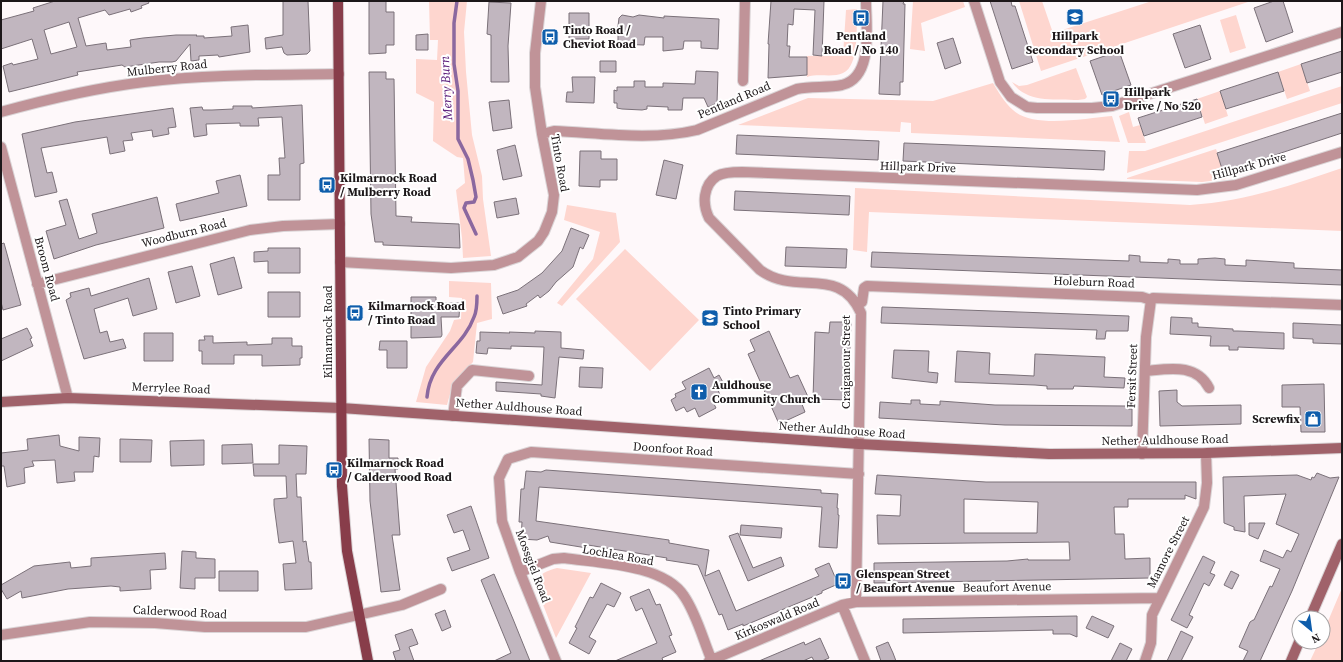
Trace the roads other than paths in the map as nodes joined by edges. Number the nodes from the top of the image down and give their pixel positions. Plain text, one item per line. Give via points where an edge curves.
1 (338, 1) edge
2 (541, 1) edge
3 (746, 1) edge
4 (866, 1) edge
5 (974, 1) edge
6 (1342, 32) edge
7 (339, 74) junction
8 (743, 81) dead end
9 (1, 112) edge
10 (542, 134) junction
11 (1, 148) edge
12 (1342, 152) edge
13 (340, 224) junction
14 (340, 262) junction
15 (37, 284) junction
16 (1151, 300) junction
17 (857, 305) junction
18 (1342, 305) edge
19 (1145, 371) junction
20 (529, 376) dead end
21 (1209, 388) dead end
22 (68, 398) junction
23 (1, 402) edge
24 (341, 408) junction
25 (453, 416) junction
26 (859, 444) junction
27 (1342, 448) edge
28 (1206, 453) junction
29 (1142, 454) junction
30 (858, 474) junction
31 (499, 478) joint
32 (1342, 544) edge
33 (520, 572) junction
34 (441, 589) dead end
35 (1160, 598) junction
36 (856, 602) junction
37 (842, 605) junction
38 (1313, 610) edge
39 (358, 615) junction
40 (1, 635) edge
41 (1296, 650) edge
42 (368, 661) edge
43 (556, 661) edge
44 (711, 661) edge
45 (865, 661) edge
46 (1145, 661) edge
47 (1291, 661) edge

1 - 7 main road, Kilmarnock Road
2 - 10 street, Tinto Road via 535,53 535,88
3 - 8 street
4 - 10 street, Pentland Road via 865,61 857,77 844,84 796,89 684,133 634,135 554,131
5 - 6 street via 1004,90 1019,103 1037,108 1112,106
7 - 9 street, Mulberry Road via 211,76 144,82 76,93
7 - 13 main road, Kilmarnock Road
10 - 14 street, Tinto Road via 553,189 553,208 538,241 518,257 494,265 451,268
11 - 15 street, Broom Road
12 - 17 street, Hillpark Drive via 1236,185 1203,190 753,172 724,173 712,180 704,202 709,218 760,270 772,278 787,282 830,284 845,292
13 - 14 main road, Kilmarnock Road
13 - 15 street, Woodburn Road via 250,230
14 - 24 main road, Kilmarnock Road
15 - 22 street, Broom Road
16 - 17 street, Holeburn Road via 1142,297 867,286 864,288 862,302
16 - 18 street, Holeburn Road via 1153,298
16 - 19 street, Fersit Street
17 - 26 street, Craiganour Street via 861,319
19 - 21 street via 1175,368 1194,372
19 - 29 street, Fersit Street
20 - 25 street via 472,370 457,386
22 - 23 main road, Merrylee Road
22 - 24 main road, Merrylee Road
24 - 25 main road, Nether Auldhouse Road
24 - 39 main road, Kilmarnock Road via 343,513
25 - 26 main road, Nether Auldhouse Road
26 - 29 main road, Nether Auldhouse Road via 982,451
26 - 30 street, Craiganour Street
27 - 28 main road, Nether Auldhouse Road
28 - 29 main road, Nether Auldhouse Road
28 - 35 street, Mamore Street via 1207,483 1204,507
30 - 31 street, Doonfoot Road via 531,452 508,459
30 - 36 street, Craiganour Street
31 - 33 street, Mossgiel Road via 502,521
32 - 38 main road
33 - 43 street, Mossgiel Road
33 - 44 street, Lochlea Road via 553,559 564,558 647,571 660,576 670,581 684,595
34 - 39 street, Calderwood Road via 402,605
35 - 36 street, Beaufort Avenue
35 - 46 street, Mamore Street via 1152,615 1151,643
36 - 37 street, Kirkoswald Road
37 - 44 street, Kirkoswald Road
37 - 45 street
39 - 40 street, Calderwood Road via 306,627 205,627 90,622
39 - 42 main road, Kilmarnock Road
41 - 47 main road

